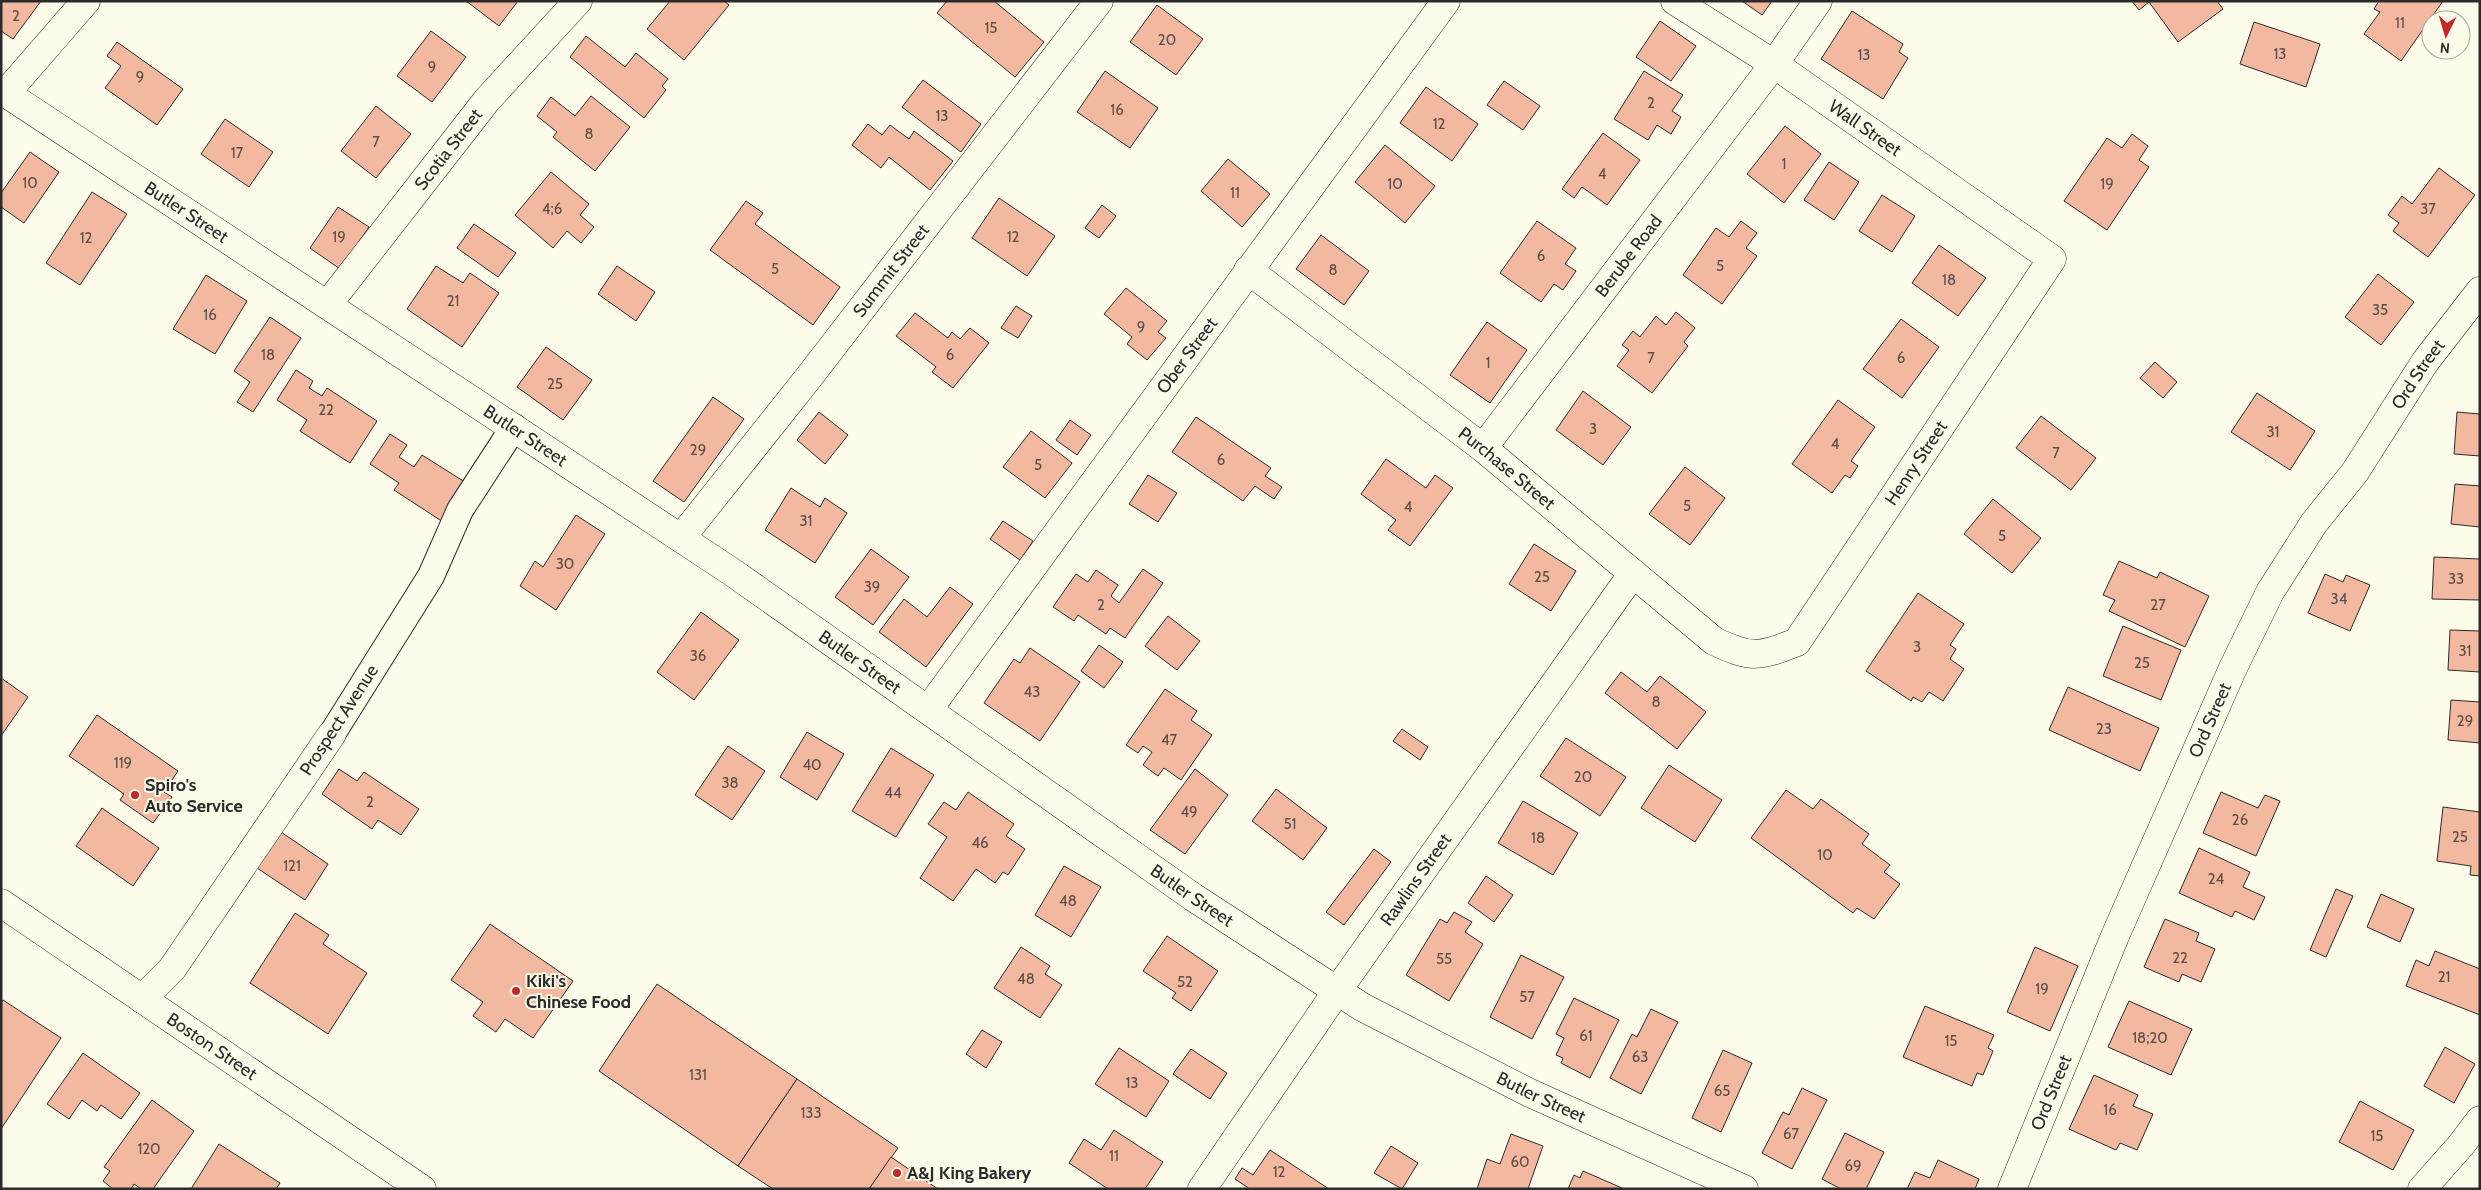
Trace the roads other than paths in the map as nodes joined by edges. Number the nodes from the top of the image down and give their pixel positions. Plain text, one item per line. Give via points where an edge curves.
1 (86, 1) edge
2 (578, 1) edge
3 (1099, 1) edge
4 (1446, 1) edge
5 (1675, 1) edge
6 (1818, 1) edge
7 (1774, 64) junction
8 (4, 91) edge
9 (2052, 259) joint
10 (1248, 270) junction
11 (2480, 291) edge
12 (328, 304) junction
13 (514, 427) junction
14 (1483, 448) junction
15 (680, 538) junction
16 (1633, 573) junction
17 (1767, 654) joint
18 (928, 710) junction
19 (332, 734) joint
20 (1, 903) edge
21 (1337, 991) junction
22 (142, 999) junction
23 (2480, 1120) edge
24 (422, 1189) edge
25 (1202, 1189) edge
26 (1744, 1189) edge
27 (2012, 1189) edge
28 (2422, 1189) edge

1 - 8 street
2 - 12 street, Scotia Street via 487,100
3 - 15 street, Summit Street via 810,377
4 - 10 street, Ober Street
5 - 7 street, Wall Street
6 - 7 street, Berube Road
7 - 9 street, Wall Street
7 - 14 street, Berube Road
8 - 12 street, Butler Street
9 - 17 street, Henry Street via 1797,642
10 - 14 street, Purchase Street
10 - 18 street, Ober Street
11 - 27 street, Ord Street via 2425,362 2355,472 2314,524 2270,592 2233,668 2115,936
12 - 13 street, Butler Street
13 - 15 street, Butler Street
13 - 19 street, Prospect Avenue via 460,510 431,576
14 - 16 street, Purchase Street
15 - 18 street, Butler Street
16 - 17 street, Purchase Street via 1714,641 1739,653
16 - 21 street, Rawlins Street
18 - 21 street, Butler Street via 1193,896
19 - 22 street, Prospect Avenue via 172,969
20 - 22 street, Boston Street
21 - 25 street, Rawlins Street
21 - 26 street, Butler Street via 1530,1093
22 - 24 street, Boston Street
23 - 28 street

